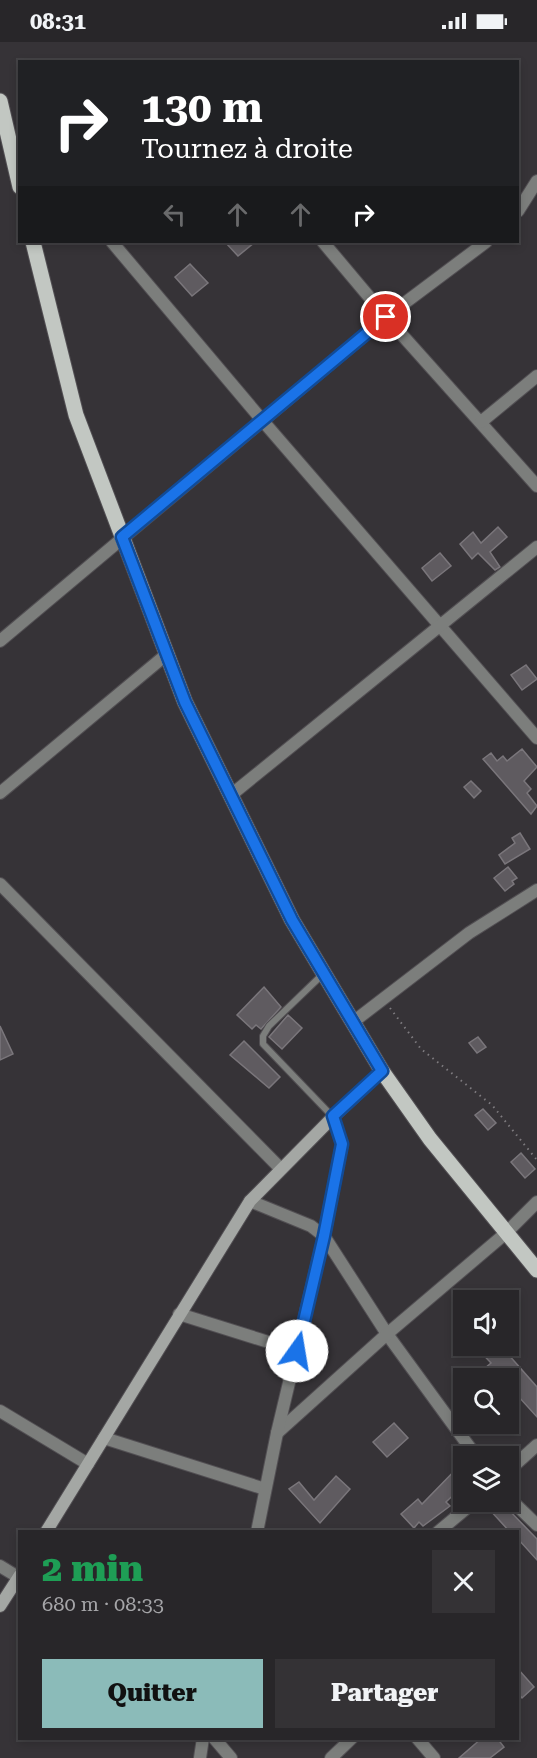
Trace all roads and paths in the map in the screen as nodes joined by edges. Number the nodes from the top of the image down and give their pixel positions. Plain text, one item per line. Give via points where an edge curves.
1 (0, 100) edge
2 (15, 154) edge
3 (18, 174) edge
4 (537, 181) edge
5 (519, 210) edge
6 (33, 243) edge
7 (113, 243) edge
8 (324, 243) edge
9 (485, 243) edge
10 (386, 317) junction
11 (537, 376) edge
12 (262, 420) junction
13 (481, 422) junction
14 (537, 486) edge
15 (122, 537) junction
16 (537, 547) edge
17 (440, 626) junction
18 (0, 641) edge
19 (167, 654) junction
20 (537, 738) edge
21 (0, 793) edge
22 (231, 795) junction
23 (0, 884) edge
24 (537, 890) edge
25 (324, 973) junction
26 (385, 1000) junction
27 (353, 1022) junction
28 (382, 1071) junction
29 (333, 1116) junction
30 (537, 1160) edge
31 (280, 1168) junction
32 (250, 1201) junction
33 (537, 1202) edge
34 (506, 1233) junction
35 (324, 1236) junction
36 (537, 1270) edge
37 (179, 1314) junction
38 (387, 1334) junction
39 (297, 1351) junction
40 (0, 1411) edge
41 (277, 1433) junction
42 (104, 1438) junction
43 (537, 1445) edge
44 (469, 1446) edge
45 (519, 1461) edge
46 (88, 1464) junction
47 (265, 1489) junction
48 (519, 1508) edge
49 (462, 1512) edge
50 (537, 1525) edge
51 (47, 1530) edge
52 (257, 1530) edge
53 (440, 1530) edge
54 (0, 1566) edge
55 (18, 1575) edge
56 (18, 1578) edge
57 (0, 1606) edge
58 (203, 1740) edge
59 (216, 1740) edge
60 (350, 1740) edge
61 (419, 1740) edge
62 (200, 1758) edge
63 (231, 1758) edge
64 (331, 1758) edge
65 (434, 1758) edge

1 - 2 main road
2 - 3 main road
4 - 5 street
6 - 15 main road via 76,416
7 - 12 street
8 - 10 street
9 - 10 street
10 - 12 street
10 - 13 street
11 - 13 street
12 - 15 street
12 - 17 street
13 - 14 street
15 - 18 street
15 - 19 main road
16 - 17 street
17 - 20 street
17 - 22 street
19 - 21 street
19 - 22 main road via 185,702
22 - 25 main road via 292,920
23 - 31 street
24 - 26 street via 469,933
25 - 27 main road
25 - 29 lane via 269,1026 263,1044
26 - 27 street
26 - 30 path via 421,1049 492,1105
27 - 28 main road
28 - 29 main road
28 - 34 main road via 430,1139
29 - 31 main road
29 - 35 street via 342,1144
31 - 32 main road
32 - 35 street via 311,1226
32 - 37 main road
33 - 34 street
34 - 36 main road
34 - 38 street
35 - 38 street
35 - 39 street
37 - 39 street
37 - 42 main road
38 - 41 street
38 - 44 street
39 - 41 street
40 - 46 street
41 - 47 street
42 - 46 main road
42 - 47 street
43 - 45 street
46 - 51 main road
47 - 52 street
48 - 50 street
49 - 53 street
54 - 55 street
56 - 57 main road
58 - 62 street
59 - 63 street
60 - 64 street
61 - 65 street

